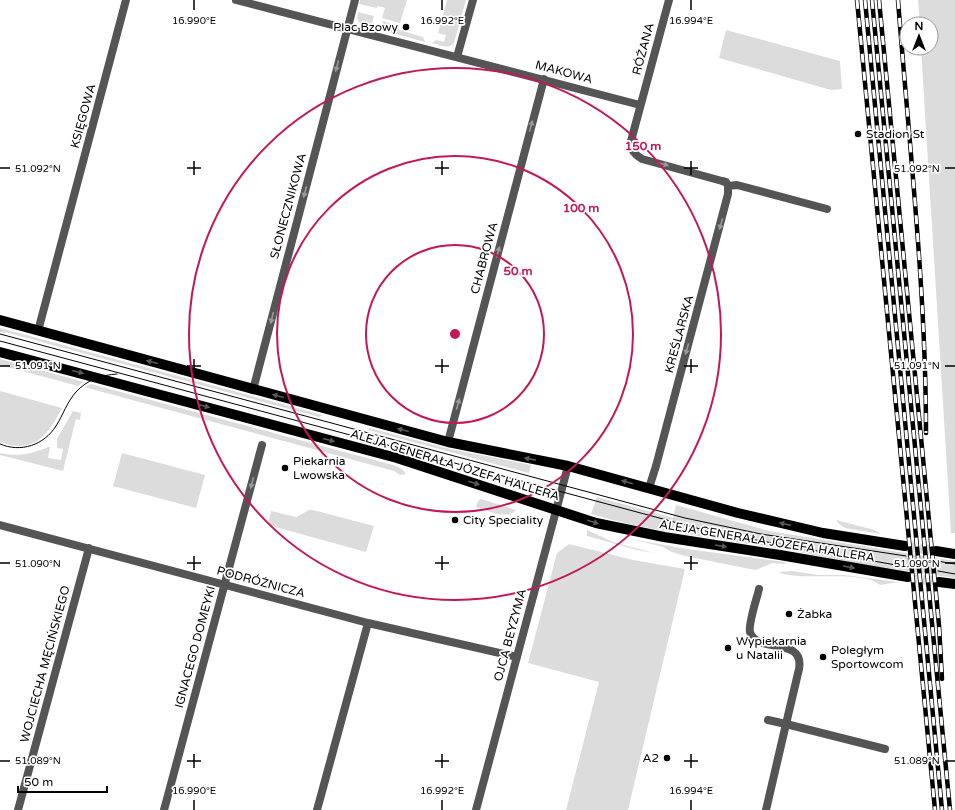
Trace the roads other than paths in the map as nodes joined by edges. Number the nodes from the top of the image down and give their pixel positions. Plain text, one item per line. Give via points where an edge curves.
1 (126, 0) edge
2 (236, 0) edge
3 (355, 0) edge
4 (473, 0) edge
5 (669, 0) edge
6 (347, 28) junction
7 (457, 57) junction
8 (544, 79) junction
9 (640, 105) junction
10 (728, 186) junction
11 (827, 209) dead end
12 (0, 320) edge
13 (38, 331) junction
14 (0, 352) edge
15 (254, 390) junction
16 (448, 442) junction
17 (262, 445) dead end
18 (568, 466) junction
19 (649, 488) junction
20 (556, 510) junction
21 (0, 525) edge
22 (905, 546) tunnel mouth
23 (89, 548) junction
24 (936, 551) tunnel mouth
25 (955, 554) edge
26 (908, 577) tunnel mouth
27 (939, 582) tunnel mouth
28 (955, 584) edge
29 (224, 585) junction
30 (759, 589) dead end
31 (368, 622) junction
32 (517, 657) junction
33 (768, 720) dead end
34 (786, 724) junction
35 (885, 749) dead end
36 (18, 810) edge
37 (164, 810) edge
38 (317, 810) edge
39 (476, 810) edge
40 (766, 810) edge

1 - 13 street, KSIĘGOWA
2 - 6 street, MAKOWA
3 - 6 street
4 - 7 street
5 - 9 street, RÓŻANA
6 - 7 street, MAKOWA
6 -> 15 street, SŁONECZNIKOWA
7 - 8 street, MAKOWA
8 - 9 street, MAKOWA
16 -> 8 street, CHABROWA
9 -> 10 street via 631,144 637,156 726,182
10 - 11 street via 737,185
10 -> 19 street, KREŚLARSKA via 728,194
12 - 13 main road, ALEJA GENERAŁA JÓZEFA HALLERA
15 -> 13 main road, ALEJA GENERAŁA JÓZEFA HALLERA
14 -> 20 main road, ALEJA GENERAŁA JÓZEFA HALLERA via 397,458
16 -> 15 main road, ALEJA GENERAŁA JÓZEFA HALLERA
18 -> 16 main road, ALEJA GENERAŁA JÓZEFA HALLERA
17 -> 29 street, IGNACEGO DOMEYKI
19 -> 18 main road, ALEJA GENERAŁA JÓZEFA HALLERA
18 - 20 street, OJCA BEYZYMA
22 -> 19 main road, ALEJA GENERAŁA JÓZEFA HALLERA via 823,533
20 -> 26 main road, ALEJA GENERAŁA JÓZEFA HALLERA via 596,523 650,535
20 - 32 street, OJCA BEYZYMA
21 - 23 street, PODRÓŻNICZA
23 - 29 street, PODRÓŻNICZA
23 - 36 street, WOJCIECHA MĘCIŃSKIEGO
24 - 25 main road
27 - 28 main road
29 - 31 street, PODRÓŻNICZA
29 - 37 street, IGNACEGO DOMEYKI
30 - 34 street via 750,627 752,636 759,641 791,650 799,660
31 - 32 street, PODRÓŻNICZA
31 - 38 street
32 - 39 street, OJCA BEYZYMA
33 - 34 street
34 - 35 street
34 - 40 street

